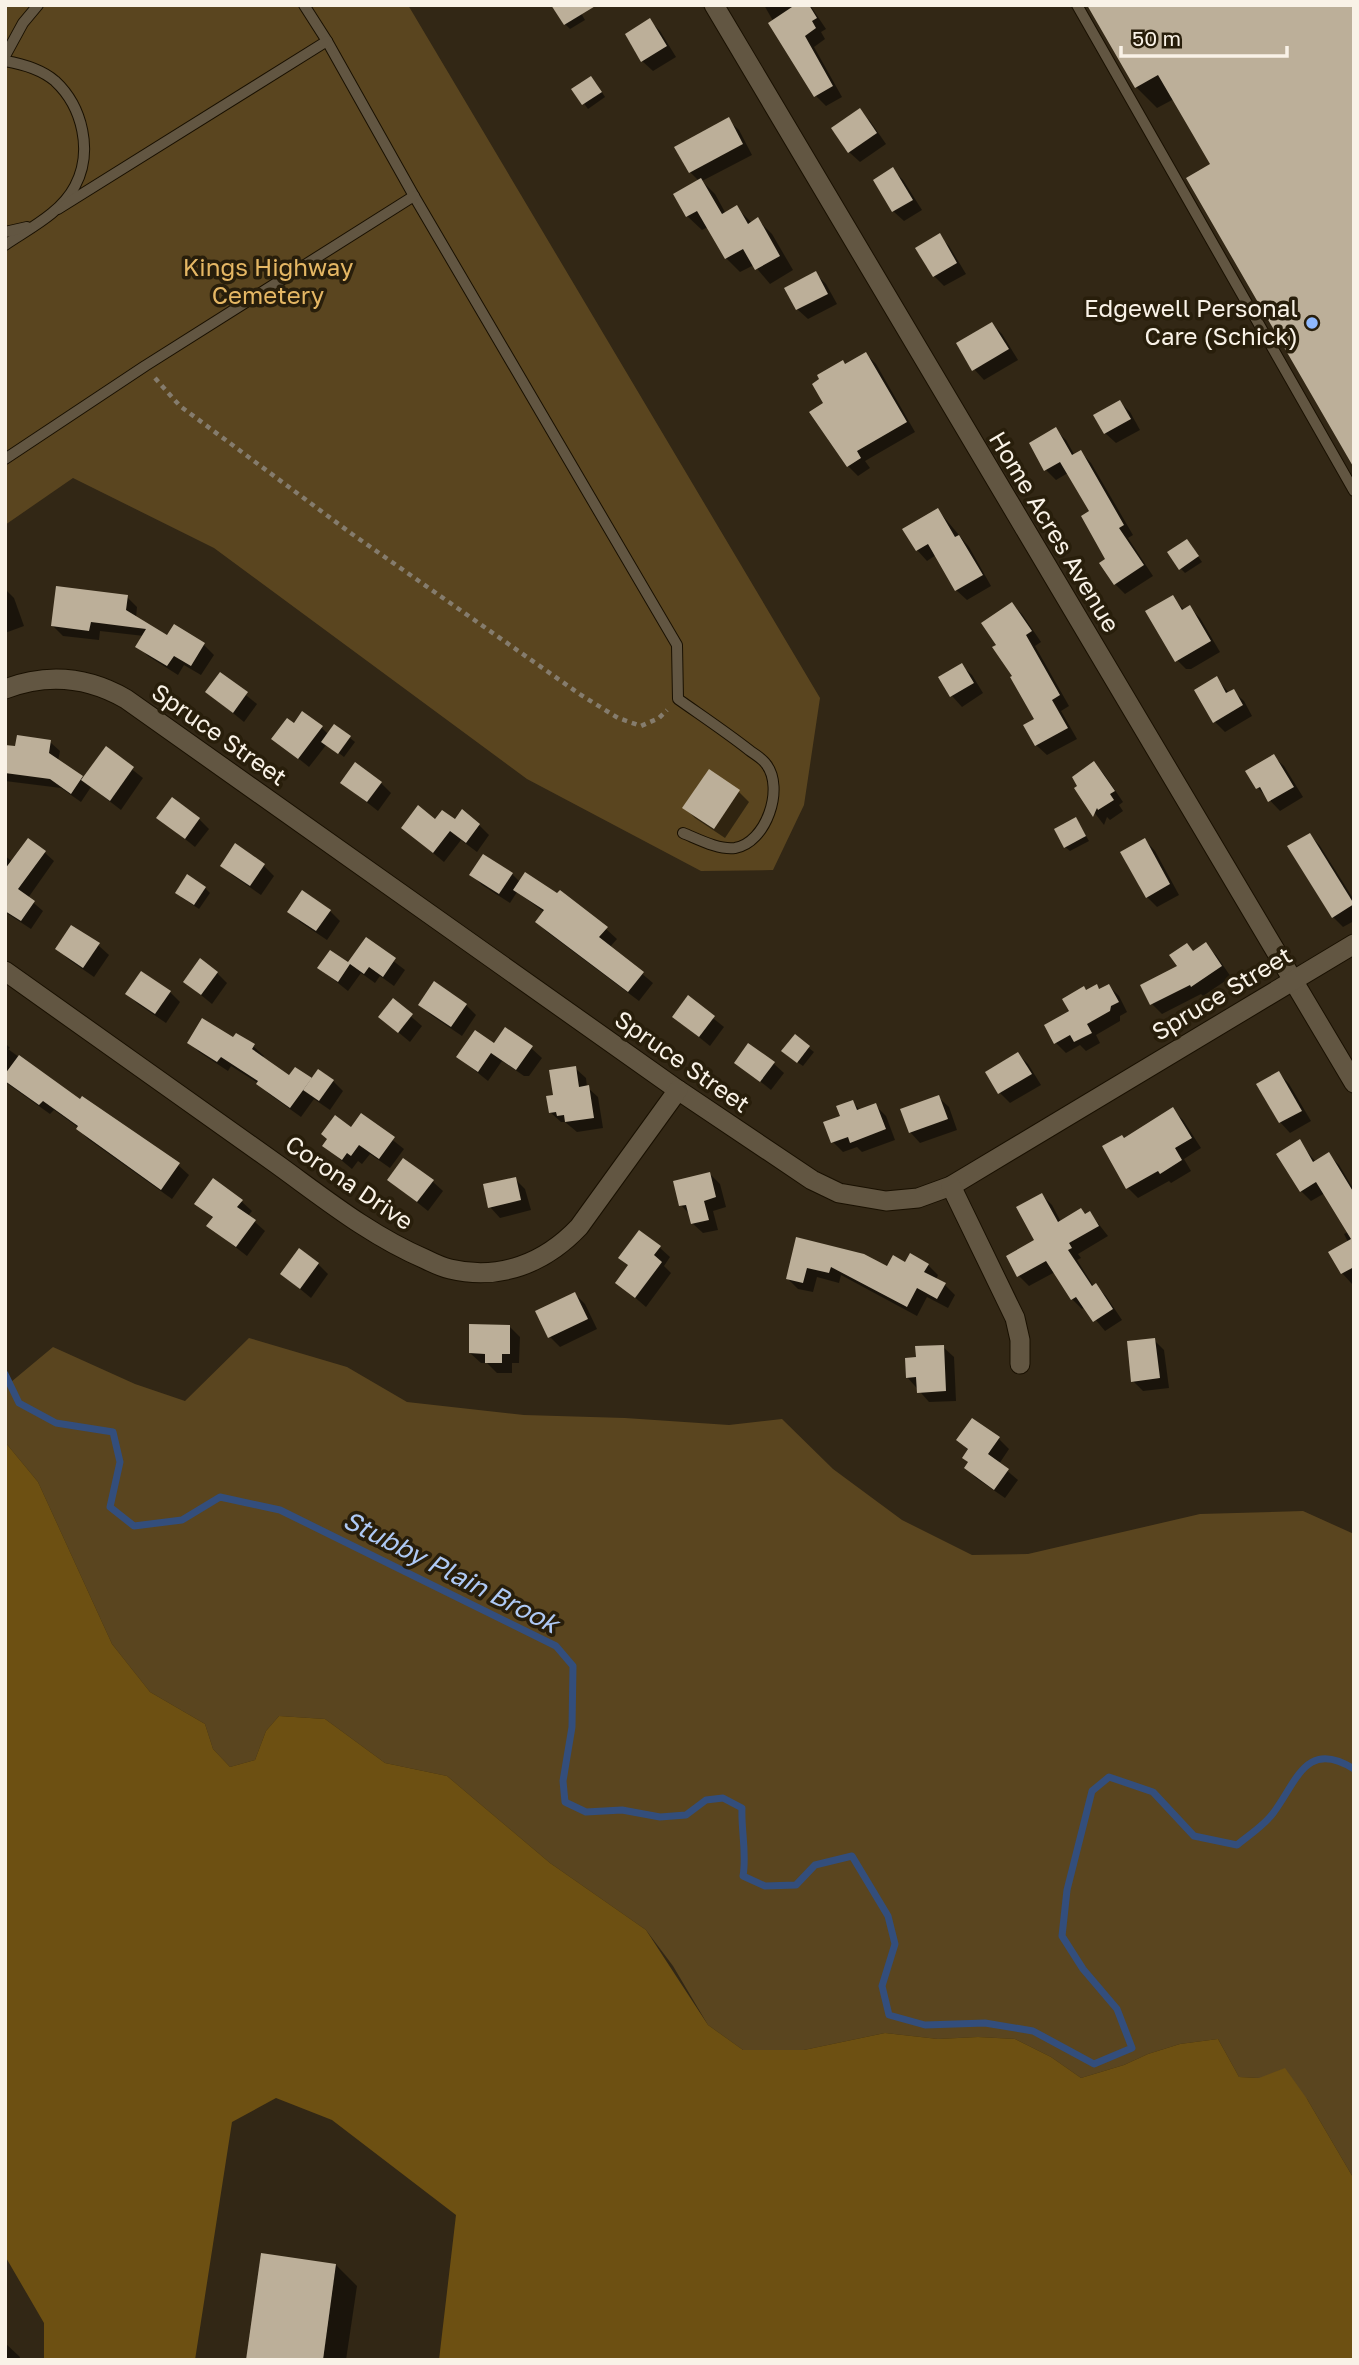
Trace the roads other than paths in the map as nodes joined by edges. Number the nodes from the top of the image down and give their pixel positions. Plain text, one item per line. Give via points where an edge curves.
1 (38, 5) edge
2 (304, 5) edge
3 (714, 5) edge
4 (1077, 5) edge
5 (327, 41) junction
6 (5, 58) edge
7 (414, 196) junction
8 (58, 209) junction
9 (33, 226) junction
10 (5, 232) edge
11 (5, 245) edge
12 (5, 459) edge
13 (1354, 491) edge
14 (5, 689) edge
15 (683, 833) dead end
16 (1354, 944) edge
17 (5, 971) edge
18 (1292, 980) junction
19 (1354, 1083) edge
20 (678, 1090) junction
21 (951, 1186) junction
22 (1020, 1364) dead end

1 - 6 lane
2 - 5 lane
3 - 18 street, Home Acres Avenue
4 - 13 lane
5 - 7 lane
5 - 8 lane
6 - 8 lane via 54,80 72,101 83,128 84,158 76,186
7 - 12 lane
7 - 15 lane via 677,645 678,699 766,763 774,782 774,801 752,841 734,848
8 - 9 lane
9 - 10 lane
9 - 11 lane
14 - 20 street, Spruce Street via 47,679 76,680 126,699
16 - 18 street, Spruce Street
17 - 20 street, Corona Drive via 377,1235 449,1269 504,1271 525,1266 564,1243
18 - 19 street, Home Acres Avenue
18 - 21 street, Spruce Street
20 - 21 street, Spruce Street via 812,1180 839,1193 898,1201
21 - 22 street via 1015,1318

